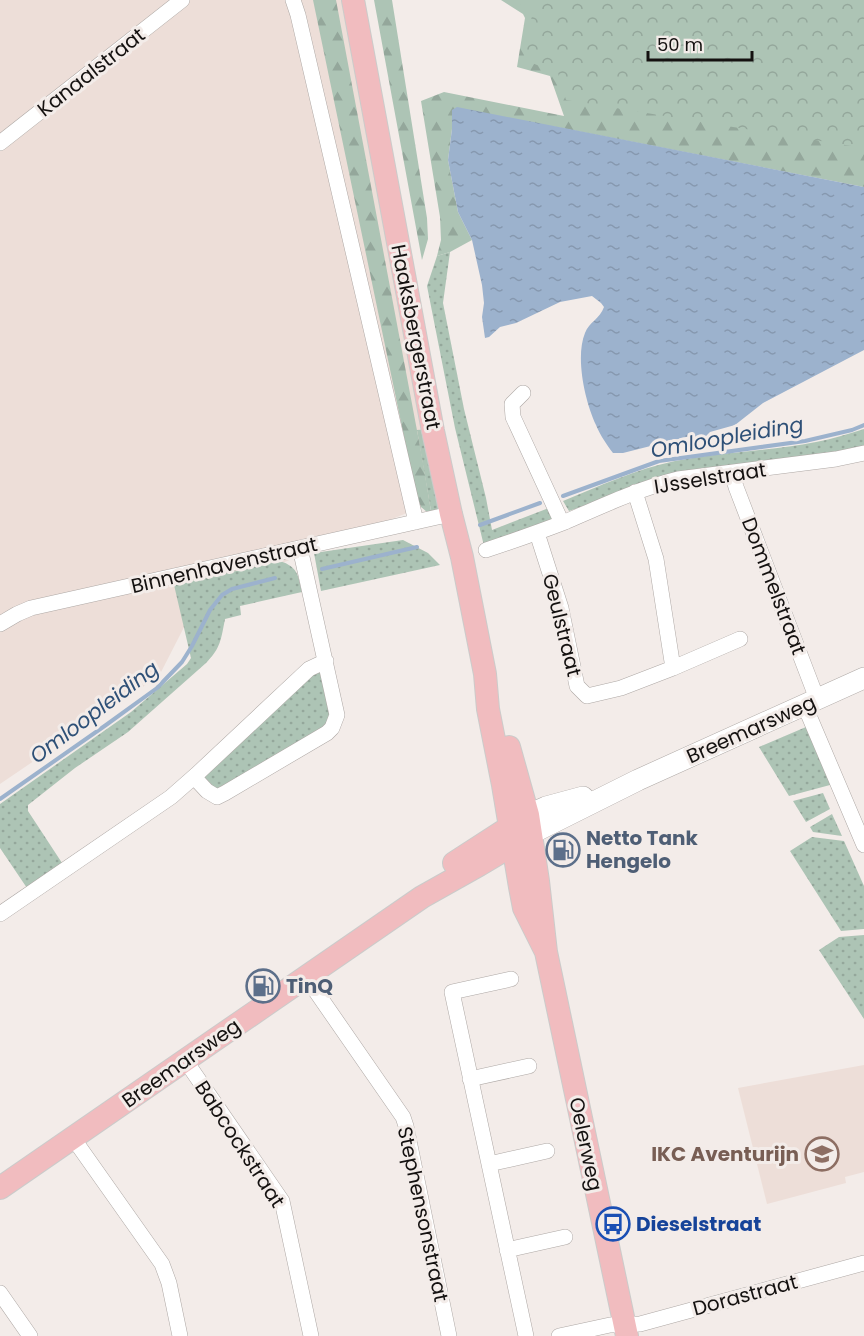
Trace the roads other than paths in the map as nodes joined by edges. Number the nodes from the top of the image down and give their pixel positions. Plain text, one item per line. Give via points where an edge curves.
1 (182, 0) edge
2 (293, 0) edge
3 (353, 0) edge
4 (0, 143) edge
5 (523, 393) dead end
6 (864, 453) edge
7 (732, 473) junction
8 (635, 492) junction
9 (451, 514) junction
10 (416, 522) junction
11 (562, 523) junction
12 (537, 532) junction
13 (300, 548) junction
14 (486, 550) dead end
15 (1, 620) edge
16 (740, 639) dead end
17 (326, 661) junction
18 (673, 668) junction
19 (864, 678) edge
20 (810, 702) junction
21 (194, 777) junction
22 (858, 817) edge
23 (520, 830) junction
24 (864, 844) edge
25 (0, 914) edge
26 (306, 977) junction
27 (511, 979) dead end
28 (185, 1060) junction
29 (529, 1066) dead end
30 (470, 1078) junction
31 (74, 1138) junction
32 (548, 1151) dead end
33 (489, 1164) junction
34 (0, 1188) edge
35 (565, 1237) dead end
36 (507, 1250) junction
37 (864, 1263) edge
38 (0, 1293) edge
39 (626, 1331) edge
40 (30, 1336) edge
41 (180, 1336) edge
42 (310, 1336) edge
43 (449, 1336) edge
44 (526, 1336) edge
45 (559, 1336) edge

1 - 4 street, Kanaalstraat
2 - 10 street, Haaksbergerstraat
3 - 9 main road, Haaksbergerstraat
5 - 11 street via 512,404 513,417
6 - 7 street, IJsselstraat
7 - 8 street, IJsselstraat via 678,479
7 - 20 street, Dommelstraat
8 - 11 street, IJsselstraat
8 - 18 street via 656,559
9 - 10 street, Binnenhavenstraat
9 - 23 main road, Haaksbergerstraat via 485,674 503,785
10 - 13 street, Binnenhavenstraat
11 - 12 street, IJsselstraat
12 - 14 street, IJsselstraat
12 - 18 street, Geulstraat via 561,608 577,687 587,696
13 - 15 street, Binnenhavenstraat via 31,608
13 - 17 street
16 - 18 street, Geulstraat
17 - 21 street via 309,669
17 - 21 street via 337,715 327,733 217,797
19 - 20 street, Breemarsweg
20 - 22 street, Dommelstraat
20 - 23 street, Breemarsweg
21 - 25 street via 171,797
22 - 24 street, Dommelstraat
23 - 26 main road, Breemarsweg
23 - 39 main road, Oelerweg via 524,908 546,952
26 - 28 main road, Breemarsweg
26 - 43 street, Stephensonstraat via 406,1126
27 - 30 street via 452,992
28 - 31 main road, Breemarsweg
28 - 42 street, Babcockstraat via 282,1201
29 - 30 street
30 - 33 street
31 - 34 main road, Breemarsweg
31 - 41 street via 162,1264
32 - 33 street, Oelerweg
33 - 36 street
35 - 36 street
36 - 44 street
37 - 39 street, Dorastraat
38 - 40 street
39 - 45 street via 610,1325

